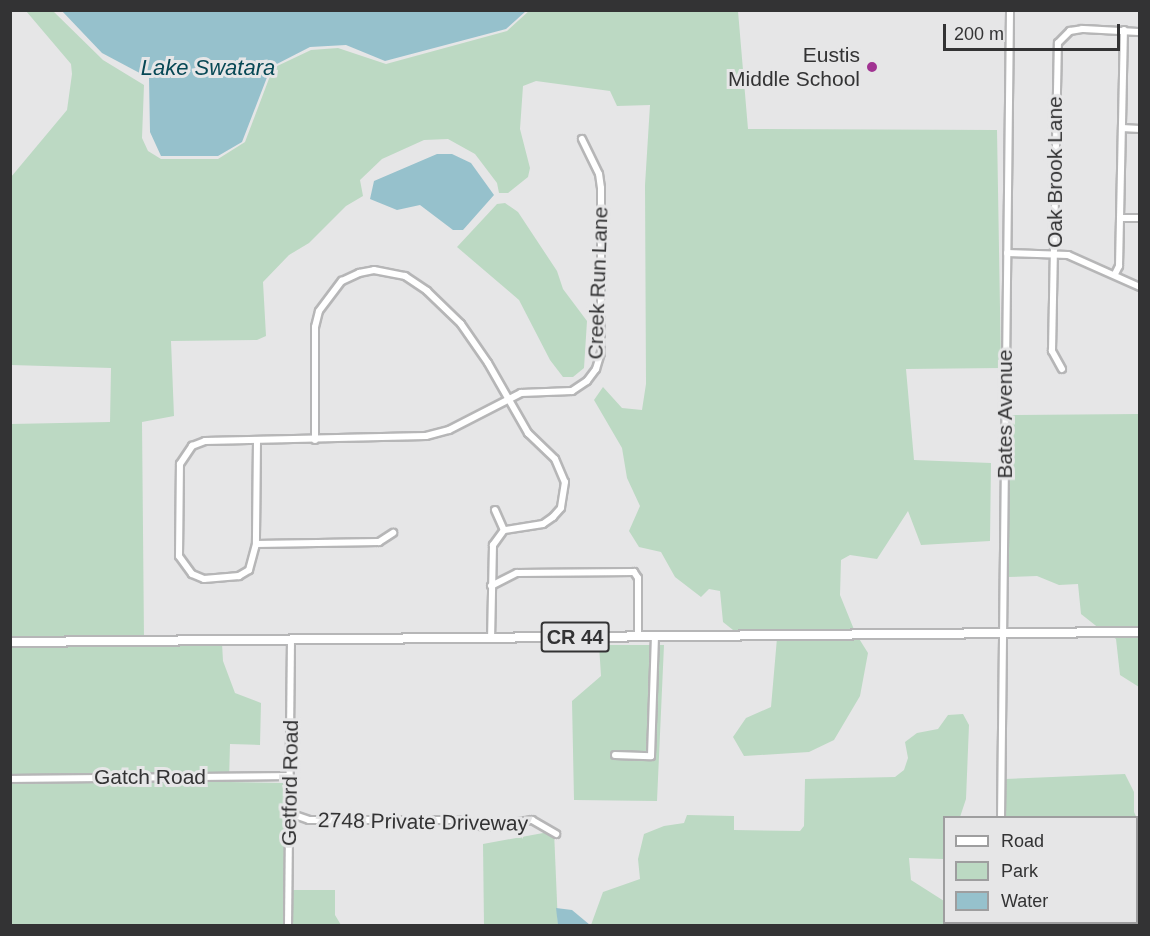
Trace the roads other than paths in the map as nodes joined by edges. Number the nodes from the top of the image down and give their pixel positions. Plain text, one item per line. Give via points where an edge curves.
1 (1010, 10) edge
2 (1124, 30) junction
3 (1140, 32) edge
4 (1122, 128) junction
5 (1140, 129) edge
6 (582, 139) dead end
7 (1120, 218) junction
8 (1140, 218) edge
9 (1007, 253) junction
10 (1054, 253) junction
11 (1115, 274) junction
12 (1140, 287) edge
13 (1062, 369) dead end
14 (508, 398) junction
15 (315, 440) junction
16 (256, 441) junction
17 (495, 510) dead end
18 (504, 530) junction
19 (393, 533) dead end
20 (256, 543) junction
21 (491, 586) junction
22 (1004, 632) junction
23 (1140, 632) edge
24 (638, 636) junction
25 (655, 636) junction
26 (491, 637) junction
27 (291, 640) junction
28 (10, 642) edge
29 (615, 755) dead end
30 (290, 776) junction
31 (10, 778) edge
32 (289, 813) junction
33 (1000, 816) edge
34 (556, 834) dead end
35 (288, 926) edge

1 - 9 street, Bates Avenue
2 - 3 street, Oak Brook Lane
2 - 4 street
2 - 10 street, Oak Brook Lane via 1070,31 1058,43
4 - 5 street
4 - 7 street
6 - 14 street, Creek Run Lane via 600,181 601,353 596,369 572,392 531,391
7 - 8 street
7 - 11 street via 1119,266
9 - 10 street
9 - 22 street, Bates Avenue
10 - 11 street via 1081,258
10 - 13 street, Oak Brook Lane via 1052,351
11 - 12 street
14 - 15 street, Creek Run Lane via 449,430 426,436
14 - 15 street via 460,324 427,291 405,276 374,270 342,281 319,311 315,327
14 - 18 street via 528,433 562,470 565,495 561,508 543,524
15 - 16 street, Creek Run Lane
16 - 20 street
16 - 20 street, Creek Run Lane via 205,441 184,453 180,464 179,556 192,574 204,579 239,576 249,570
17 - 18 street
18 - 21 street via 493,545
19 - 20 street via 379,542
21 - 24 street via 515,573 634,572 638,578
21 - 26 street
22 - 23 main road, CR 44
22 - 25 main road, CR 44
22 - 33 street, Bates Avenue
24 - 25 main road, CR 44
24 - 26 main road, CR 44
25 - 29 street via 651,756
26 - 27 main road, CR 44
27 - 28 main road, CR 44
27 - 30 street, Getford Road
30 - 31 street, Gatch Road
30 - 32 street, Getford Road
32 - 34 street, 2748 Private Driveway via 309,820 457,820 485,827 532,820
32 - 35 street, Getford Road

